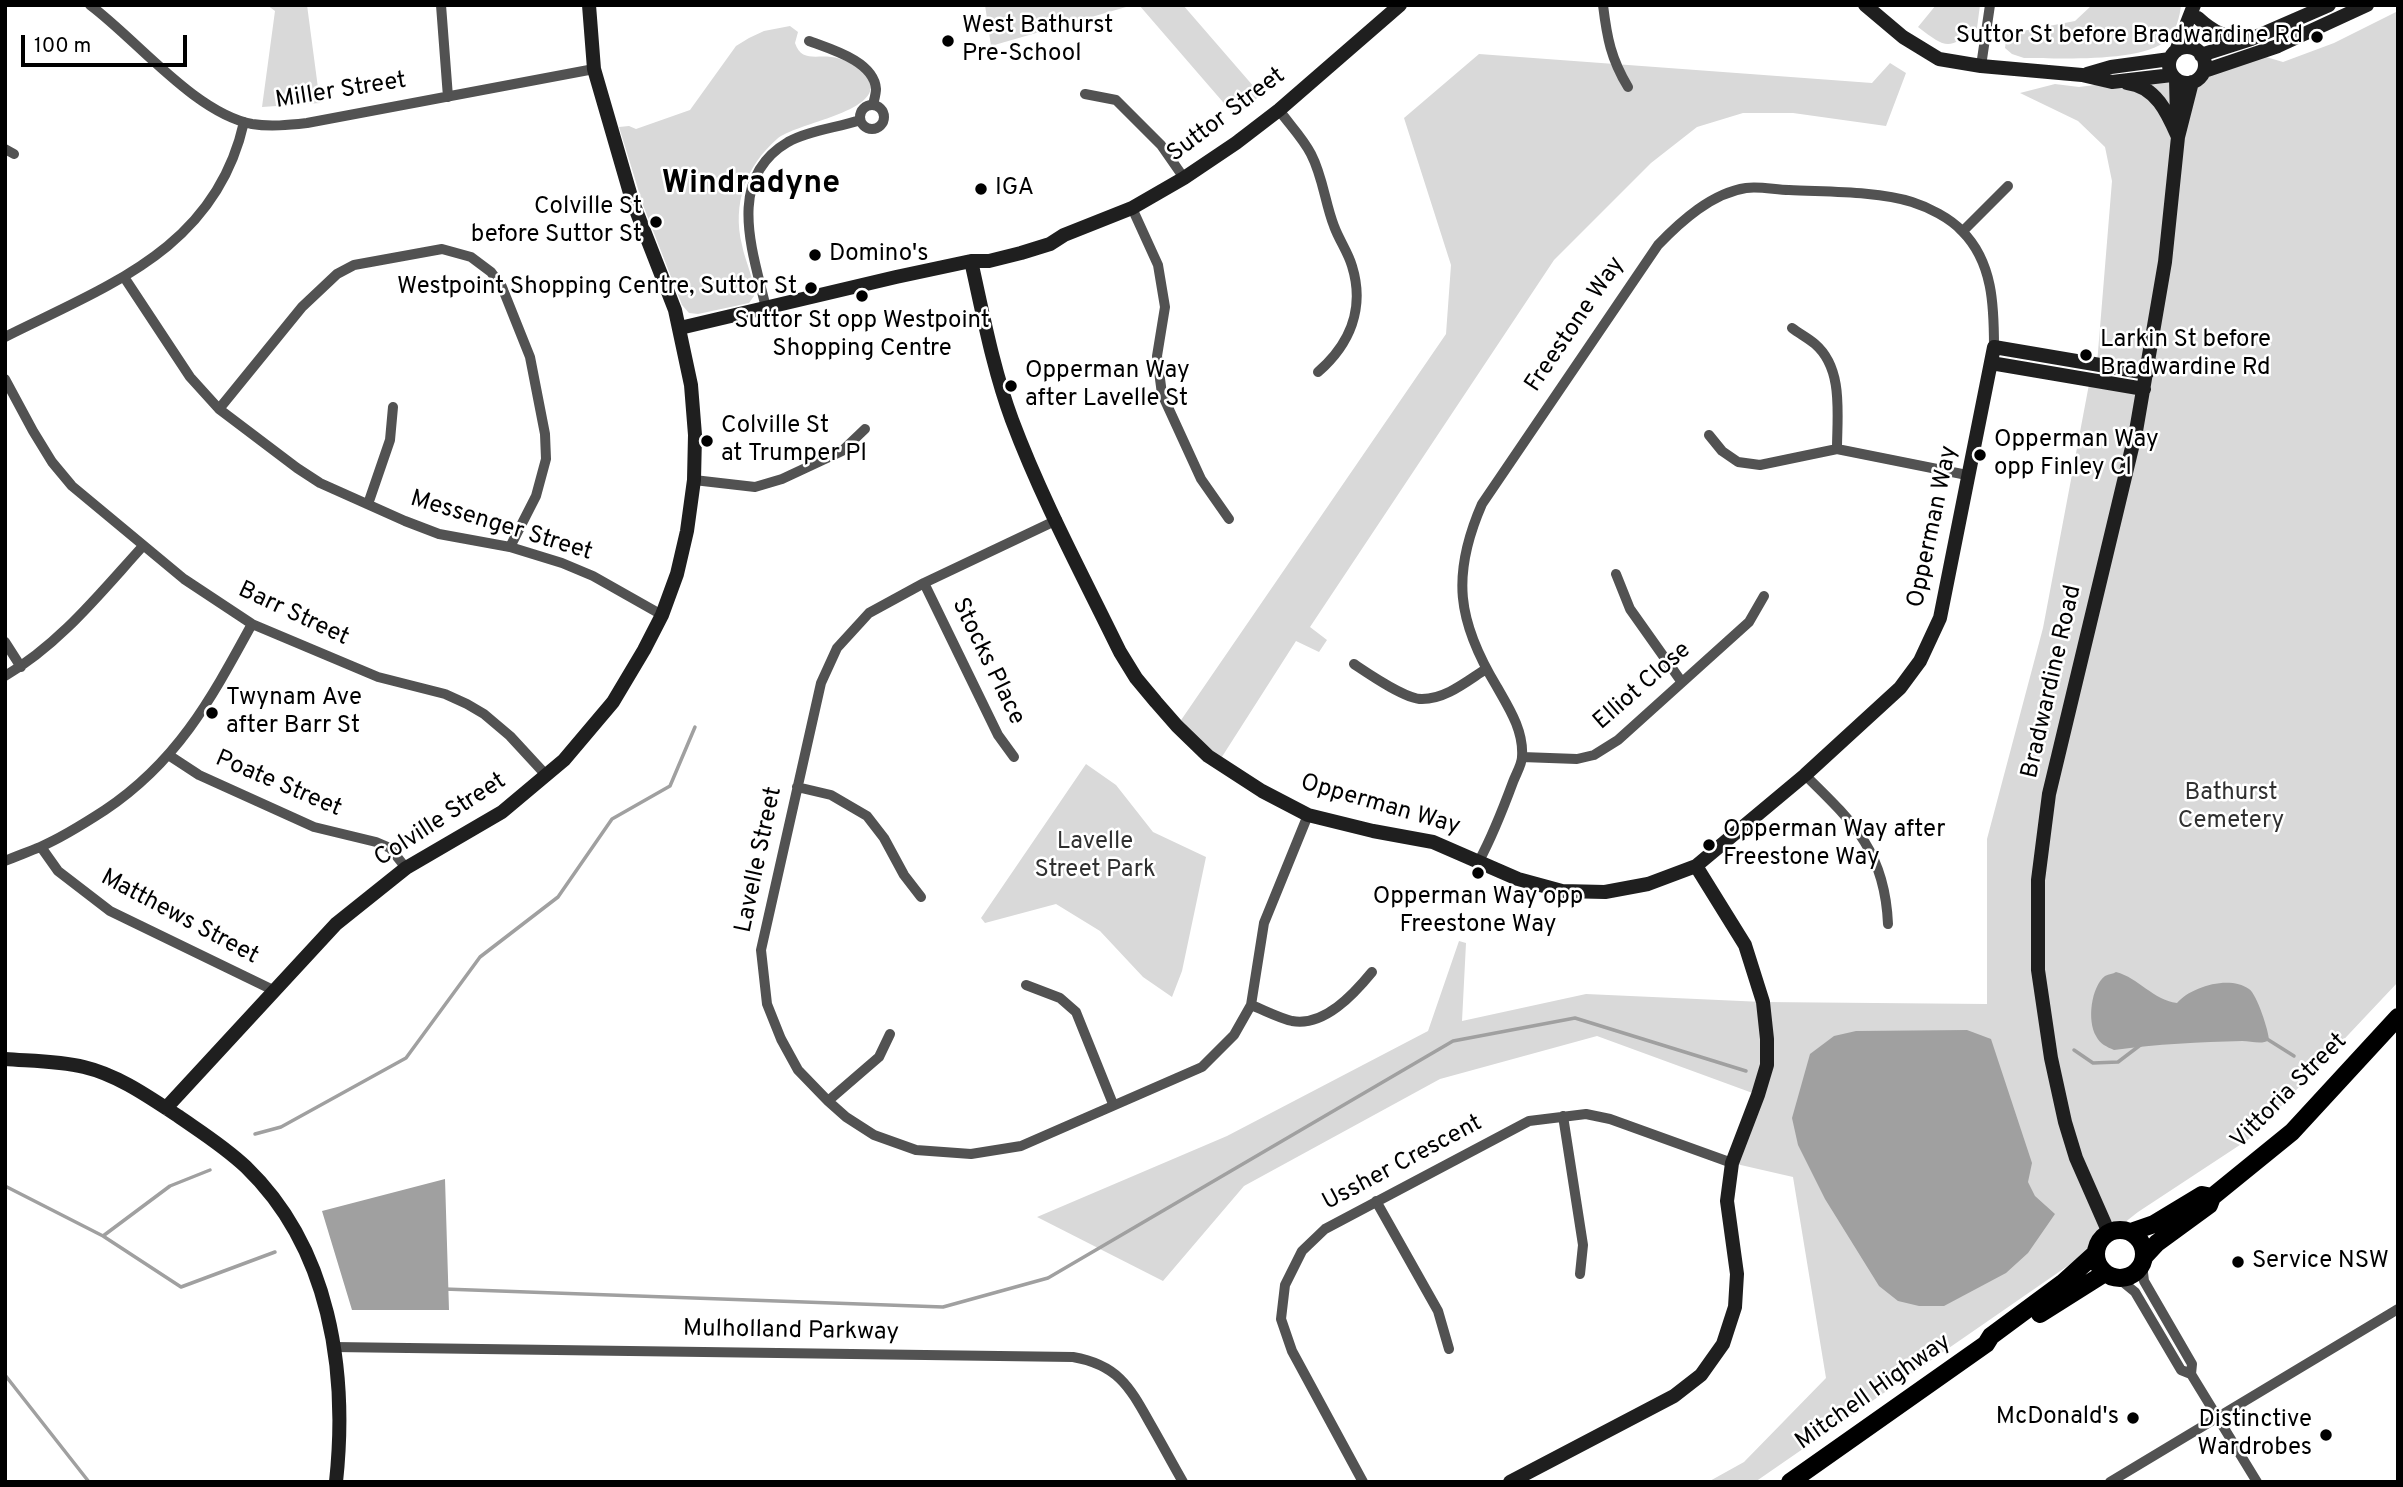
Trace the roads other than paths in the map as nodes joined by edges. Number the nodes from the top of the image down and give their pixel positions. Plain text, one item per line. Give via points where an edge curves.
1 (90, 5) edge
2 (441, 5) edge
3 (589, 5) edge
4 (1400, 5) edge
5 (1603, 5) edge
6 (1865, 5) edge
7 (1990, 5) edge
8 (2329, 5) edge
9 (2367, 5) edge
10 (2196, 10) edge
11 (2251, 39) junction
12 (809, 41) dead end
13 (2200, 53) junction
14 (2173, 55) junction
15 (1981, 66) junction
16 (594, 69) junction
17 (2204, 71) junction
18 (2082, 75) junction
19 (2174, 77) junction
20 (2112, 82) junction
21 (2192, 82) junction
22 (1628, 87) dead end
23 (1085, 94) dead end
24 (448, 97) junction
25 (873, 106) junction
26 (1279, 110) junction
27 (860, 120) junction
28 (244, 121) junction
29 (2178, 137) junction
30 (1184, 178) junction
31 (2008, 186) dead end
32 (1132, 208) junction
33 (1963, 231) junction
34 (971, 261) junction
35 (124, 277) junction
36 (766, 308) junction
37 (680, 328) junction
38 (1792, 328) dead end
39 (5, 337) edge
40 (1994, 346) junction
41 (1991, 362) junction
42 (1318, 372) dead end
43 (2147, 373) junction
44 (5, 379) edge
45 (2144, 389) junction
46 (393, 407) dead end
47 (219, 409) junction
48 (865, 429) dead end
49 (1709, 435) dead end
50 (1837, 449) junction
51 (1967, 475) junction
52 (694, 480) junction
53 (368, 504) junction
54 (1229, 519) dead end
55 (1057, 520) junction
56 (144, 546) junction
57 (510, 547) junction
58 (1616, 574) dead end
59 (924, 583) junction
60 (1764, 596) dead end
61 (662, 615) junction
62 (252, 624) junction
63 (5, 642) edge
64 (1354, 664) dead end
65 (21, 667) junction
66 (1486, 669) junction
67 (5, 676) edge
68 (1681, 681) junction
69 (170, 755) junction
70 (1014, 757) dead end
71 (1522, 757) junction
72 (546, 775) junction
73 (1805, 775) junction
74 (797, 787) junction
75 (1308, 815) junction
76 (41, 847) junction
77 (5, 861) edge
78 (1479, 861) junction
79 (1696, 866) junction
80 (406, 868) junction
81 (920, 897) dead end
82 (1888, 924) dead end
83 (1372, 972) dead end
84 (1026, 985) dead end
85 (273, 990) junction
86 (1251, 1005) junction
87 (2398, 1017) edge
88 (890, 1034) dead end
89 (5, 1059) edge
90 (828, 1101) junction
91 (1113, 1104) junction
92 (166, 1108) junction
93 (1563, 1116) junction
94 (1732, 1163) junction
95 (2212, 1197) junction
96 (1376, 1201) junction
97 (2131, 1232) junction
98 (2109, 1233) junction
99 (2096, 1253) junction
100 (2143, 1261) junction
101 (1580, 1274) dead end
102 (2112, 1276) junction
103 (2398, 1309) edge
104 (1986, 1344) junction
105 (334, 1347) junction
106 (1449, 1349) dead end
107 (2191, 1374) junction
108 (2217, 1416) junction
109 (336, 1482) edge
110 (1183, 1482) edge
111 (1363, 1482) edge
112 (1510, 1482) edge
113 (1790, 1482) edge
114 (2110, 1482) edge
115 (2257, 1482) edge

1 - 28 street, Miller Street via 193,94
2 - 24 street
3 - 16 street, Colville Street
4 - 26 street, Suttor Street
5 - 22 street via 1609,49
6 - 15 street via 1938,59
7 - 15 street
8 - 11 street
9 - 17 street via 2278,46
10 - 11 street via 2215,32
10 - 13 street
10 - 14 street
11 - 13 street
12 - 25 street via 856,60 874,83
13 - 14 street via 2188,47
13 - 17 street
14 - 18 street
14 - 19 street via 2169,67
15 - 18 street
16 - 24 street, Miller Street
16 - 37 street, Colville Street via 632,200
17 - 21 street
18 - 20 street
19 - 20 street
19 - 21 street
19 - 29 street, Bradwardine Road
20 - 29 street via 2134,84 2157,98
21 - 29 street, Bradwardine Road
23 - 30 street via 1116,100 1161,145
24 - 28 street, Miller Street via 291,125
25 - 27 street via 863,109
25 - 27 street via 882,111 880,126 870,130
26 - 30 street, Suttor Street
26 - 42 street via 1311,153 1358,290 1355,319 1336,357
27 - 36 street via 790,141 768,158 753,183 750,242
28 - 35 street via 229,171 204,208 167,248
29 - 43 street, Bradwardine Road
30 - 32 street, Suttor Street
31 - 33 street
32 - 34 street, Suttor Street via 1050,244 989,261
32 - 54 street via 1158,265 1166,307 1157,356 1162,394 1201,479
33 - 40 street, Freestone Way via 1989,281
33 - 66 street, Freestone Way via 1910,201 1746,188 1709,202 1680,222 1658,245 1482,504 1471,529 1463,557 1462,598 1468,632
34 - 36 street, Suttor Street
34 - 55 street, Opperman Way via 1011,419
35 - 39 street
35 - 47 street, Messenger Street via 190,377
36 - 37 street, Suttor Street
37 - 52 street, Colville Street via 691,385
38 - 50 street via 1829,360 1837,387
40 - 41 street, Freestone Way
40 - 43 street
41 - 45 street
41 - 51 street, Opperman Way
43 - 45 street, Bradwardine Road
44 - 56 street, Barr Street via 52,462 72,486
45 - 98 street, Bradwardine Road via 2049,794 2038,880 2038,970 2051,1058 2076,1158
46 - 53 street via 390,440
47 - 53 street, Messenger Street via 320,483
47 - 57 street via 302,307 337,274 354,265 442,249 471,257 502,287 530,357 545,434 546,459 536,496
48 - 52 street via 842,451 782,479 755,486
49 - 50 street via 1738,462 1760,465
50 - 51 street
51 - 73 street, Opperman Way via 1940,618 1920,661 1900,688
52 - 61 street, Colville Street via 688,531
53 - 57 street, Messenger Street via 439,534
55 - 59 street, Lavelle Street
55 - 75 street, Opperman Way via 1120,652 1156,702 1208,756
56 - 62 street, Barr Street
56 - 65 street via 70,626
57 - 61 street, Messenger Street via 562,562
58 - 68 street via 1630,608
59 - 70 street, Stocks Place via 998,736
59 - 74 street, Lavelle Street via 869,613 837,648 821,683
60 - 68 street, Elliot Close via 1749,622
61 - 72 street, Colville Street via 613,702
62 - 69 street via 205,707
62 - 72 street, Barr Street via 378,677 467,704 510,736
63 - 65 street
64 - 66 street via 1384,684 1421,699 1451,692
65 - 67 street
66 - 71 street, Freestone Way via 1516,719
68 - 71 street, Elliot Close via 1618,740 1594,755 1577,759
69 - 76 street via 104,811
69 - 80 street, Poate Street via 207,779 314,827 390,848
71 - 78 street, Freestone Way
72 - 80 street, Colville Street via 502,812
73 - 79 street, Opperman Way
73 - 82 street via 1848,817 1870,849 1887,895
74 - 81 street via 831,794 867,816
74 - 90 street, Lavelle Street via 761,950 768,1004 781,1039 798,1070
75 - 78 street, Opperman Way via 1433,842
75 - 86 street, Lavelle Street via 1264,923
76 - 77 street
76 - 85 street, Matthews Street via 58,871 110,911
78 - 79 street, Opperman Way via 1562,891 1605,892 1648,884
79 - 94 street via 1745,944 1763,1002 1767,1065
80 - 85 street, Colville Street via 336,924
83 - 86 street via 1353,996 1307,1022 1291,1021
84 - 91 street via 1060,998 1076,1012
85 - 92 street, Colville Street
86 - 91 street, Lavelle Street via 1234,1035 1202,1067
87 - 95 highway, Vittoria Street via 2292,1132
88 - 90 street via 879,1057
89 - 92 street via 86,1067 127,1084
90 - 91 street, Lavelle Street via 874,1135 916,1150 971,1154 1021,1146
92 - 105 street via 245,1167 282,1211 314,1270
93 - 94 street, Ussher Crescent via 1609,1119
93 - 96 street, Ussher Crescent via 1529,1121
93 - 101 street via 1583,1245
94 - 112 street via 1727,1201 1737,1274 1735,1307 1723,1344 1700,1375 1674,1396
95 - 97 highway, Vittoria Street via 2202,1195 2154,1224
95 - 100 highway, Vittoria Street via 2209,1205 2157,1243
96 - 106 street via 1438,1311
96 - 111 street, Ussher Crescent via 1325,1229 1302,1251 1284,1285 1282,1319 1292,1351
97 - 98 highway
97 - 100 highway via 2141,1243
98 - 99 highway
99 - 102 highway via 2097,1261
99 - 104 highway, Mitchell Highway
100 - 102 highway via 2132,1275
100 - 107 street via 2144,1281 2192,1364
102 - 104 highway, Mitchell Highway via 2071,1293 2000,1340
102 - 107 street via 2135,1292 2182,1370
103 - 108 street
104 - 113 highway, Mitchell Highway
105 - 109 street via 341,1418
105 - 110 street, Mulholland Parkway via 1073,1357 1101,1364 1131,1389
107 - 108 street
108 - 114 street
108 - 115 street

